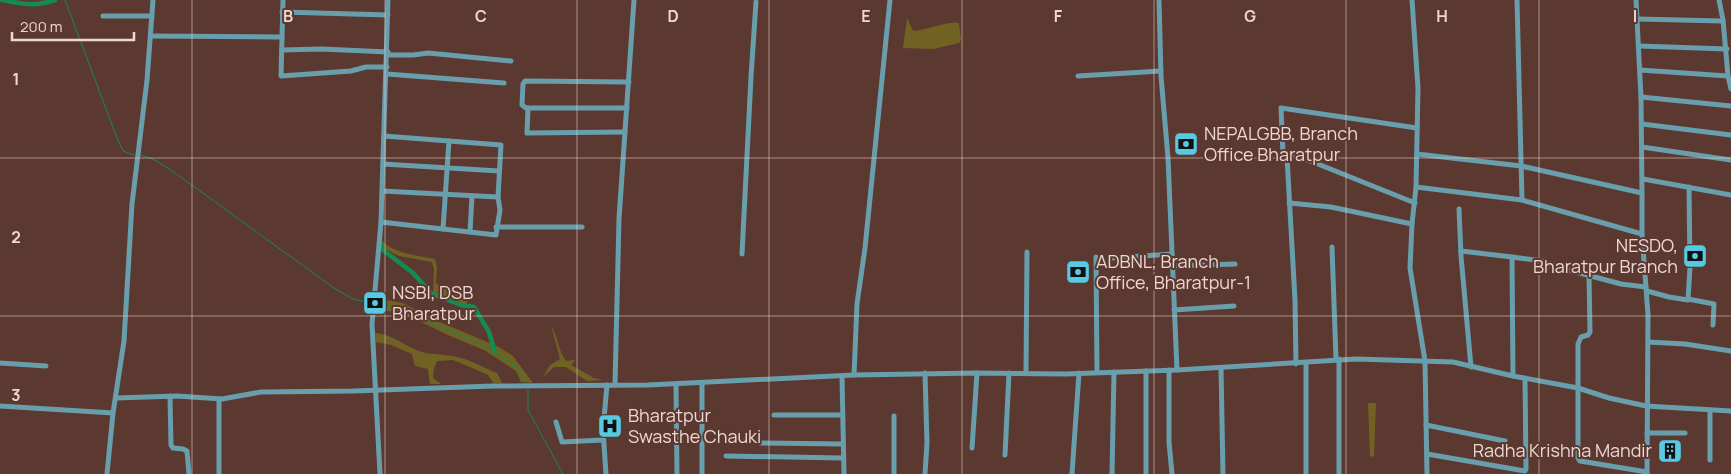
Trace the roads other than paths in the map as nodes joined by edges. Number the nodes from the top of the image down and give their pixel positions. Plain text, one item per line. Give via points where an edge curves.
1 (153, 0) edge
2 (283, 0) edge
3 (388, 0) edge
4 (634, 0) edge
5 (890, 0) edge
6 (1159, 0) edge
7 (1412, 0) edge
8 (1517, 0) edge
9 (1636, 0) edge
10 (1719, 0) edge
11 (756, 2) dead end
12 (282, 12) junction
13 (388, 15) junction
14 (103, 16) dead end
15 (152, 16) junction
16 (1731, 18) edge
17 (1638, 19) junction
18 (1723, 20) junction
19 (151, 36) junction
20 (282, 38) junction
21 (1639, 46) junction
22 (1727, 49) junction
23 (282, 50) junction
24 (388, 53) junction
25 (511, 61) dead end
26 (387, 67) junction
27 (1640, 70) junction
28 (1161, 71) junction
29 (387, 74) junction
30 (1078, 76) dead end
31 (1728, 76) junction
32 (629, 82) junction
33 (504, 83) dead end
34 (1731, 89) edge
35 (1641, 97) junction
36 (1731, 106) edge
37 (528, 108) junction
38 (627, 108) junction
39 (1642, 124) junction
40 (1417, 128) junction
41 (625, 132) junction
42 (1731, 135) edge
43 (384, 136) junction
44 (449, 141) junction
45 (1642, 148) junction
46 (1417, 154) junction
47 (1287, 157) junction
48 (1731, 160) edge
49 (383, 164) junction
50 (1521, 166) junction
51 (448, 168) junction
52 (499, 171) junction
53 (1642, 179) junction
54 (1416, 186) junction
55 (1689, 187) junction
56 (382, 190) junction
57 (1642, 193) junction
58 (446, 194) junction
59 (1731, 195) edge
60 (472, 196) junction
61 (498, 197) junction
62 (1522, 200) junction
63 (1289, 203) junction
64 (1414, 203) junction
65 (1459, 209) dead end
66 (381, 222) junction
67 (1412, 224) junction
68 (496, 227) junction
69 (582, 227) dead end
70 (443, 229) junction
71 (470, 232) junction
72 (1642, 234) junction
73 (1332, 247) dead end
74 (1461, 251) junction
75 (1027, 252) dead end
76 (742, 254) dead end
77 (1172, 254) junction
78 (1096, 256) dead end
79 (1113, 258) dead end
80 (1512, 258) junction
81 (1235, 264) dead end
82 (1172, 266) junction
83 (1589, 275) junction
84 (1646, 289) junction
85 (1688, 299) junction
86 (1234, 306) dead end
87 (1174, 310) junction
88 (1713, 325) dead end
89 (1648, 342) junction
90 (1731, 351) edge
91 (1338, 359) junction
92 (1425, 361) junction
93 (1306, 362) junction
94 (0, 363) edge
95 (1296, 364) junction
96 (46, 366) dead end
97 (1471, 367) junction
98 (1221, 368) junction
99 (1168, 370) junction
100 (1177, 370) junction
101 (1146, 371) junction
102 (1097, 372) junction
103 (1114, 372) junction
104 (925, 373) junction
105 (977, 373) junction
106 (1009, 373) junction
107 (1079, 373) junction
108 (1026, 374) junction
109 (854, 375) junction
110 (842, 376) junction
111 (1513, 376) junction
112 (1525, 378) junction
113 (702, 383) junction
114 (676, 384) junction
115 (607, 385) junction
116 (615, 385) junction
117 (1578, 388) junction
118 (375, 391) junction
119 (170, 396) junction
120 (116, 398) junction
121 (219, 399) junction
122 (0, 406) edge
123 (1646, 406) junction
124 (1710, 410) junction
125 (1731, 411) edge
126 (113, 413) junction
127 (774, 415) dead end
128 (841, 415) junction
129 (894, 416) dead end
130 (556, 422) dead end
131 (1426, 425) junction
132 (1646, 433) junction
133 (1685, 433) dead end
134 (603, 440) junction
135 (1505, 441) dead end
136 (760, 443) dead end
137 (842, 444) junction
138 (972, 448) dead end
139 (1427, 454) junction
140 (1005, 455) dead end
141 (726, 456) dead end
142 (842, 458) junction
143 (1710, 460) dead end
144 (1647, 473) edge
145 (107, 474) edge
146 (189, 474) edge
147 (219, 474) edge
148 (380, 474) edge
149 (606, 474) edge
150 (677, 474) edge
151 (702, 474) edge
152 (844, 474) edge
153 (894, 474) edge
154 (924, 474) edge
155 (1072, 474) edge
156 (1112, 474) edge
157 (1146, 474) edge
158 (1172, 474) edge
159 (1223, 474) edge
160 (1306, 474) edge
161 (1339, 474) edge
162 (1427, 474) edge

1 - 15 street
2 - 12 street
3 - 13 street
4 - 32 street
5 - 109 street via 857,304
6 - 28 street
7 - 40 street via 1418,88
8 - 50 street
9 - 17 street
10 - 18 street
11 - 76 street
12 - 13 street
12 - 20 street
13 - 24 street
14 - 15 street
15 - 19 street
16 - 18 street
17 - 18 street
17 - 21 street
18 - 22 street
19 - 20 street
19 - 120 street via 132,204 124,341
20 - 23 street
21 - 22 street
21 - 27 street
22 - 31 street
23 - 24 street
23 - 26 street via 281,76
24 - 25 street via 428,53
24 - 26 street
26 - 29 street
27 - 31 street
27 - 35 street
28 - 30 street
28 - 77 street
29 - 33 street
29 - 43 street
31 - 34 street
32 - 37 street via 525,81 522,105
32 - 38 street
35 - 36 street
35 - 39 street
37 - 38 street
37 - 41 street via 527,132
38 - 41 street
39 - 42 street
39 - 45 street
40 - 46 street
40 - 47 street via 1281,108 1283,154
41 - 116 street via 619,218
43 - 44 street
43 - 49 street
44 - 51 street
44 - 52 street via 501,145
45 - 48 street
45 - 53 street
46 - 50 street
46 - 54 street
47 - 63 street
47 - 64 street via 1289,154 1308,160
49 - 51 street
49 - 56 street
50 - 57 street
50 - 62 street
51 - 52 street
51 - 58 street
52 - 61 street
53 - 55 street
53 - 57 street
54 - 62 street
54 - 64 street
55 - 59 street
55 - 85 street
56 - 58 street
56 - 66 street
57 - 72 street
58 - 60 street
58 - 70 street
60 - 61 street
60 - 71 street
61 - 68 street via 500,210
62 - 72 street
63 - 67 street via 1331,207
63 - 95 street
64 - 67 street
65 - 74 street
66 - 70 street
66 - 118 street via 372,324
67 - 92 street via 1410,268
68 - 69 street
68 - 71 street via 496,235
70 - 71 street
72 - 84 street
73 - 91 street
74 - 80 street
74 - 97 street
75 - 108 street
77 - 79 street
77 - 82 street
78 - 102 street
80 - 83 street via 1542,261
80 - 111 street
81 - 82 street
82 - 87 street
83 - 84 street
83 - 117 street via 1590,332 1578,340
84 - 85 street
84 - 89 street
85 - 88 street via 1714,304
86 - 87 street
87 - 100 street
89 - 90 street
89 - 123 street
91 - 92 street
91 - 93 street
91 - 161 street
92 - 97 street via 1453,362
92 - 131 street
93 - 95 street
93 - 160 street
94 - 96 street
95 - 98 street
97 - 111 street
98 - 100 street
98 - 159 street
99 - 100 street
99 - 101 street
99 - 158 street
101 - 103 street
101 - 157 street
102 - 103 street
102 - 107 street
103 - 156 street
104 - 105 street
104 - 109 street
104 - 154 street via 927,443
105 - 106 street
105 - 138 street
106 - 108 street
106 - 140 street
107 - 108 street
107 - 155 street
109 - 110 street
110 - 113 street
110 - 128 street
111 - 112 street
112 - 117 street
112 - 139 street via 1525,471
113 - 114 street
113 - 151 street
114 - 116 street
114 - 150 street
115 - 116 street
115 - 118 street
115 - 134 street
117 - 123 street
117 - 144 street via 1580,461
118 - 121 street via 261,392
118 - 148 street
119 - 120 street
119 - 121 street
119 - 146 street via 171,445 186,451
120 - 126 street
121 - 147 street
122 - 126 street
123 - 124 street
123 - 132 street
124 - 125 street
124 - 143 street
126 - 145 street
127 - 128 street
128 - 137 street
129 - 153 street
130 - 134 street via 562,442
131 - 135 street
131 - 139 street
132 - 133 street
132 - 144 street
134 - 149 street
136 - 137 street
137 - 142 street
139 - 162 street
141 - 142 street
142 - 152 street

